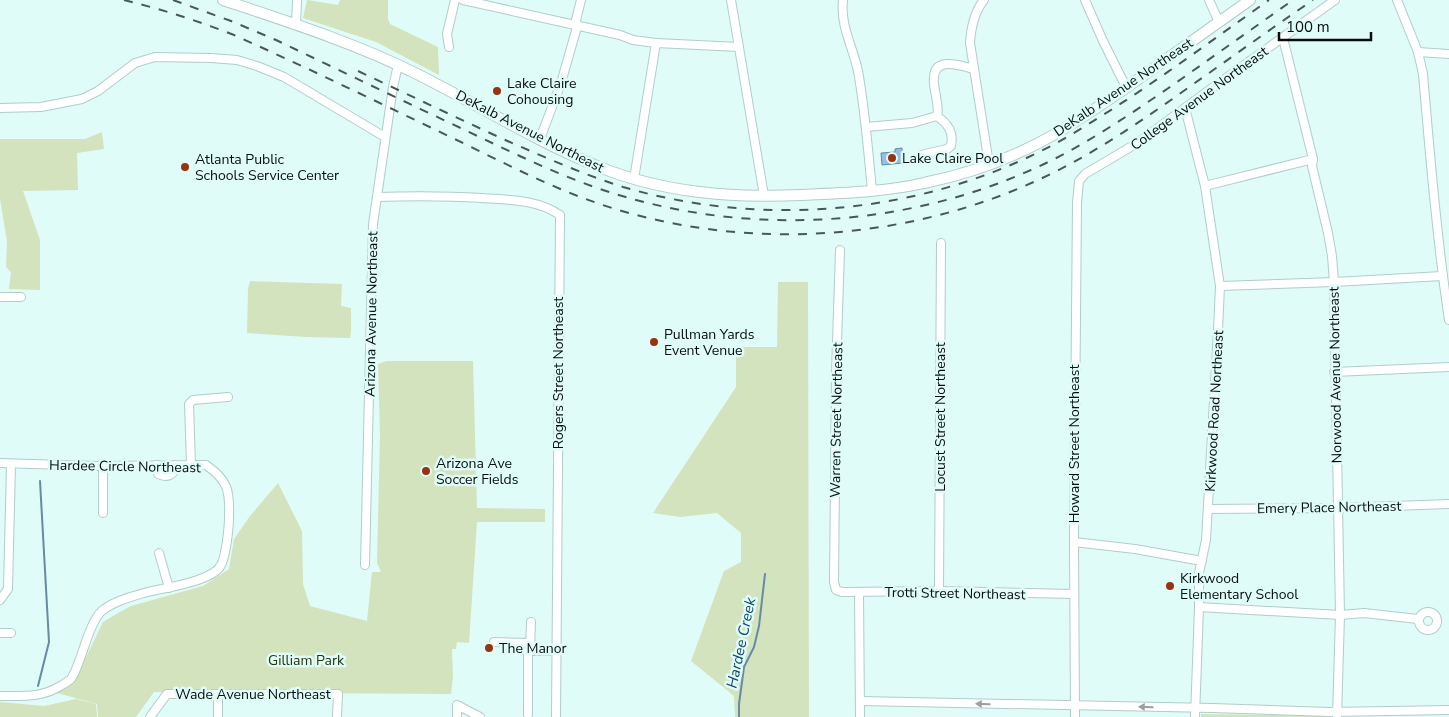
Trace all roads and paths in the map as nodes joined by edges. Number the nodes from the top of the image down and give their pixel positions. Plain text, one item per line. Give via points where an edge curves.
1 (297, 0) edge
2 (455, 0) edge
3 (463, 0) edge
4 (581, 0) edge
5 (732, 0) edge
6 (843, 0) edge
7 (984, 0) edge
8 (1085, 0) edge
9 (1209, 0) edge
10 (1250, 0) edge
11 (1336, 0) edge
12 (1398, 0) edge
13 (228, 1) edge
14 (1219, 22) junction
15 (296, 25) junction
16 (577, 26) junction
17 (1283, 38) junction
18 (656, 42) junction
19 (450, 47) dead end
20 (739, 47) junction
21 (1418, 52) junction
22 (1449, 54) edge
23 (398, 65) junction
24 (974, 69) junction
25 (1126, 87) junction
26 (0, 108) edge
27 (1185, 108) junction
28 (937, 116) junction
29 (866, 127) junction
30 (385, 137) junction
31 (540, 139) junction
32 (921, 155) dead end
33 (1313, 159) junction
34 (989, 164) junction
35 (1085, 174) joint
36 (634, 179) junction
37 (1205, 186) junction
38 (872, 190) junction
39 (764, 196) junction
40 (377, 197) junction
41 (941, 243) dead end
42 (840, 250) dead end
43 (1442, 276) junction
44 (1334, 282) junction
45 (1220, 286) junction
46 (0, 297) edge
47 (21, 297) dead end
48 (1449, 320) edge
49 (1449, 367) edge
50 (1334, 372) junction
51 (228, 397) dead end
52 (0, 464) edge
53 (11, 464) junction
54 (191, 465) junction
55 (103, 466) junction
56 (1449, 504) edge
57 (1338, 508) junction
58 (1208, 510) junction
59 (103, 513) dead end
60 (1074, 542) junction
61 (160, 554) dead end
62 (1202, 561) junction
63 (364, 565) dead end
64 (169, 588) junction
65 (836, 590) joint
66 (939, 591) junction
67 (859, 592) junction
68 (1074, 594) junction
69 (0, 600) edge
70 (1199, 607) junction
71 (1340, 615) junction
72 (1418, 619) dead end
73 (531, 622) dead end
74 (0, 634) edge
75 (11, 634) dead end
76 (494, 642) dead end
77 (530, 647) junction
78 (556, 651) junction
79 (218, 694) junction
80 (0, 696) edge
81 (861, 701) junction
82 (1076, 705) junction
83 (1195, 708) junction
84 (1449, 710) edge
85 (528, 714) dead end
86 (1337, 714) edge
87 (150, 717) edge
88 (218, 717) edge
89 (337, 717) edge
90 (456, 717) edge
91 (480, 717) edge
92 (556, 717) edge
93 (860, 717) edge
94 (1075, 717) edge
95 (1195, 717) edge

1 - 15 street
2 - 19 street via 447,34
3 - 16 street
4 - 16 street
5 - 20 street
6 - 29 street via 843,22 857,69
7 - 24 street via 971,26
8 - 25 street
9 - 14 street
10 - 14 main road, DeKalb Avenue Northeast
11 - 17 street, College Avenue Northeast
12 - 21 street
13 - 15 main road, DeKalb Avenue Northeast
14 - 25 main road, DeKalb Avenue Northeast
15 - 23 main road, DeKalb Avenue Northeast
16 - 18 street via 632,40
16 - 31 street via 561,83
17 - 27 street, College Avenue Northeast
17 - 33 street, Norwood Avenue Northeast
18 - 20 street
18 - 36 street
20 - 39 street
21 - 22 street
21 - 43 street via 1423,74
23 - 30 street, Arizona Avenue Northeast
23 - 31 main road, DeKalb Avenue Northeast
24 - 28 street via 946,64 936,69 933,80
24 - 34 street
25 - 34 main road, DeKalb Avenue Northeast via 1064,129
26 - 30 street via 41,107 82,99 98,91 134,63 155,57 212,58 237,60 284,77
27 - 35 street, College Avenue Northeast via 1139,142
27 - 37 street, Kirkwood Road Northeast
28 - 29 street via 912,124
28 - 32 street via 950,129 951,146
29 - 38 street
30 - 40 street, Arizona Avenue Northeast
31 - 36 main road, DeKalb Avenue Northeast via 597,166
33 - 37 street
33 - 44 street, Norwood Avenue Northeast
34 - 38 main road, DeKalb Avenue Northeast via 921,184
35 - 60 street, Howard Street Northeast via 1079,181 1077,203
36 - 39 main road, DeKalb Avenue Northeast via 697,192
37 - 45 street, Kirkwood Road Northeast
38 - 39 main road, DeKalb Avenue Northeast
40 - 63 street, Arizona Avenue Northeast via 373,224
40 - 78 street, Rogers Street Northeast via 519,200 546,207 560,216
41 - 66 street, Locust Street Northeast
42 - 65 street, Warren Street Northeast
43 - 44 street
43 - 48 street
44 - 45 street
44 - 50 street, Norwood Avenue Northeast
45 - 58 street, Kirkwood Road Northeast
46 - 47 street
49 - 50 street
50 - 57 street, Norwood Avenue Northeast
51 - 54 street via 193,400 189,404
52 - 53 street, Hardee Circle Northeast
53 - 55 street, Hardee Circle Northeast
53 - 69 street via 8,589
54 - 55 street, Hardee Circle Northeast
54 - 64 street, Hardee Circle Northeast via 206,465 226,484 229,494 228,536 221,566 213,574
55 - 59 street
56 - 57 street, Emery Place Northeast
57 - 58 street, Emery Place Northeast
57 - 71 street, Norwood Avenue Northeast
58 - 62 street, Kirkwood Road Northeast
60 - 62 street via 1135,548
60 - 68 street, Howard Street Northeast
61 - 64 street
62 - 70 street, Kirkwood Road Northeast
64 - 80 street, Hardee Circle Northeast via 117,602 100,612 71,679 51,692
65 - 67 street, Trotti Street Northeast
66 - 67 street, Trotti Street Northeast
66 - 68 street, Trotti Street Northeast
67 - 81 street
68 - 82 street, Howard Street Northeast
70 - 71 street
70 - 83 street, Kirkwood Road Northeast
71 - 72 street via 1364,613
71 - 86 street, Norwood Avenue Northeast
73 - 77 street
74 - 75 street
76 - 77 street
77 - 78 street
77 - 85 street
78 - 92 street, Rogers Street Northeast
79 - 87 street, Wade Avenue Northeast via 167,694
79 - 88 street
79 - 89 street, Wade Avenue Northeast via 338,694
82 -> 81 street
81 - 93 street
83 -> 82 street
82 - 94 street, Howard Street Northeast
83 - 86 street
83 - 95 street, Kirkwood Road Northeast
84 - 86 street
90 - 91 street via 457,705

